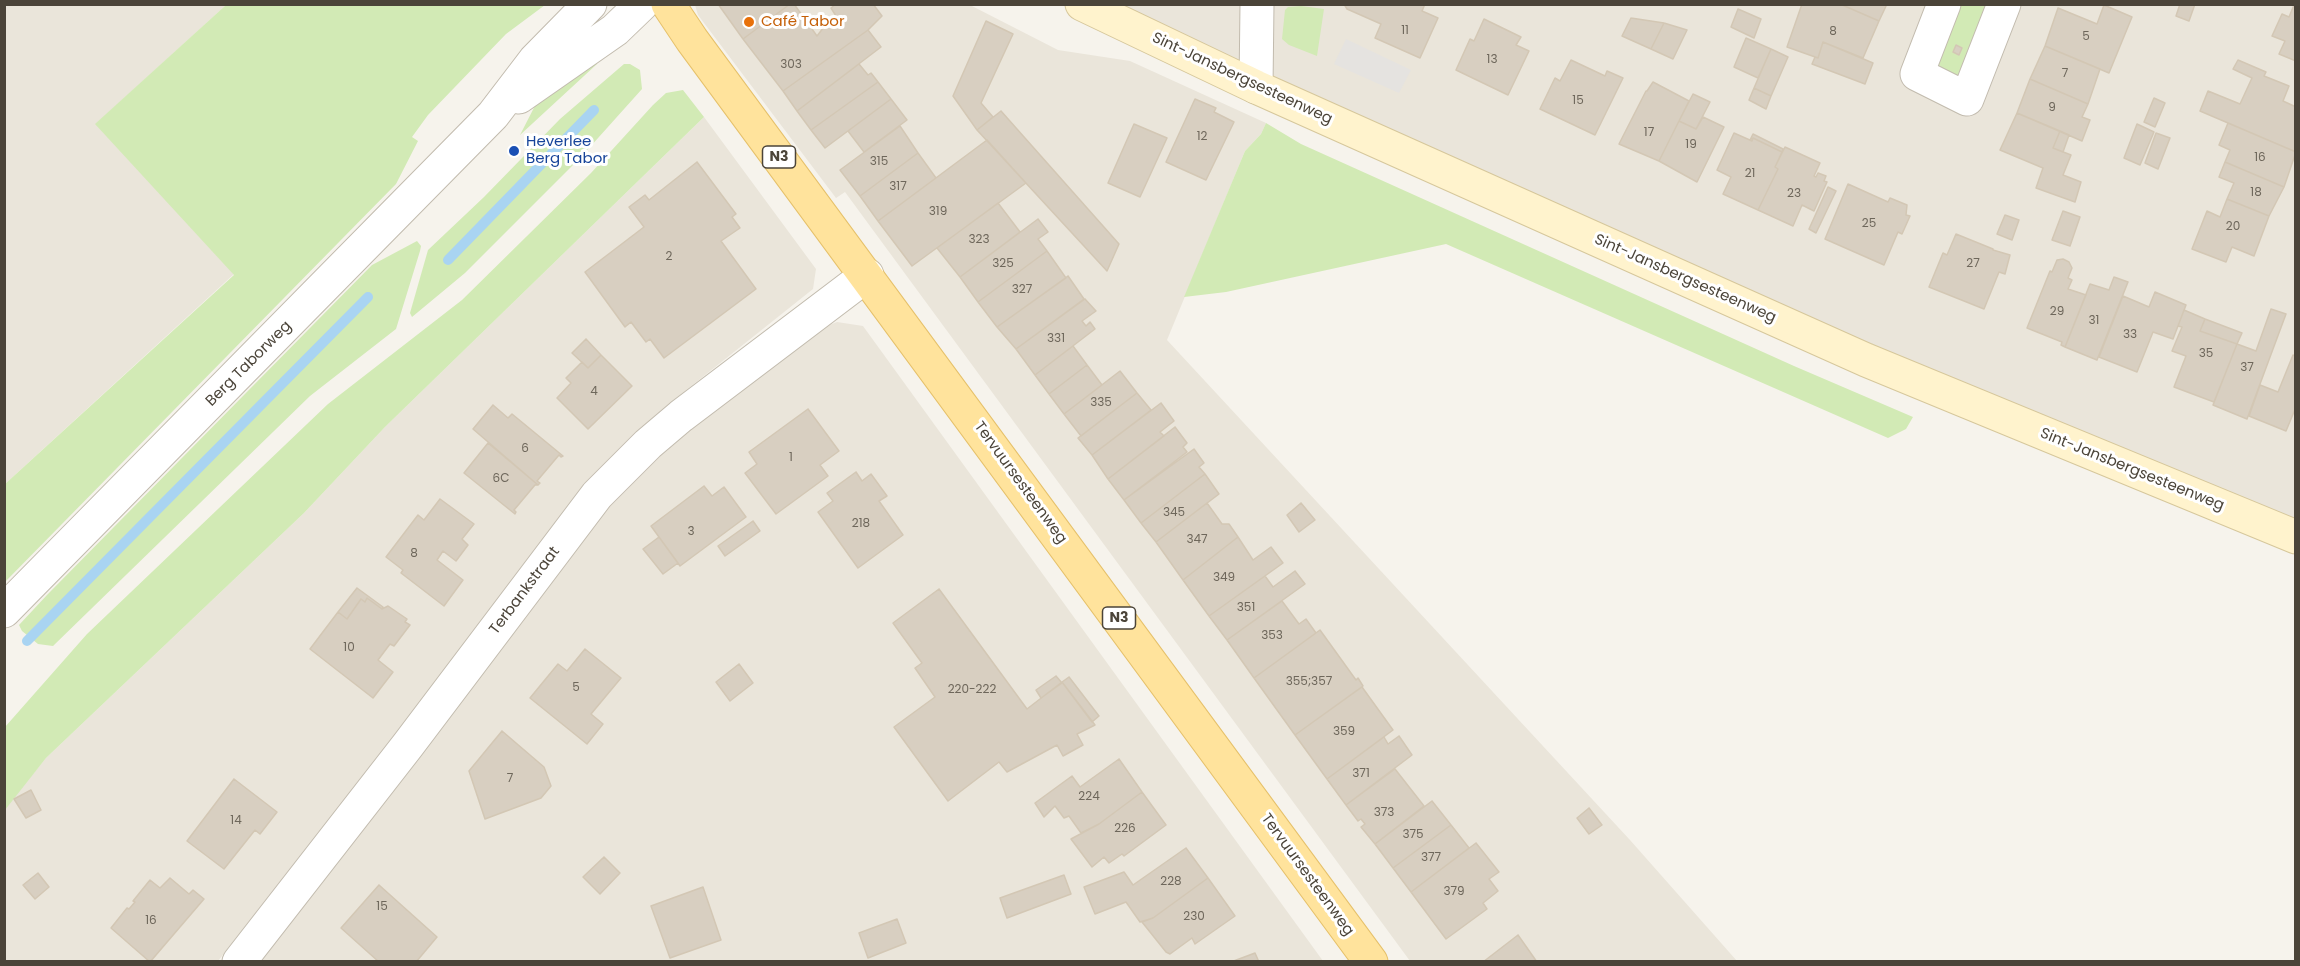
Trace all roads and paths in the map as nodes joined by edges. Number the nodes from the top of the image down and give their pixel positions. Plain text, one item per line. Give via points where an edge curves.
1 (590, 4) edge
2 (642, 4) edge
3 (668, 4) edge
4 (1082, 4) edge
5 (1257, 4) edge
6 (1944, 4) edge
7 (2004, 4) edge
8 (1256, 87) junction
9 (493, 115) junction
10 (867, 275) junction
11 (2295, 537) edge
12 (4, 611) edge
13 (239, 962) edge
14 (1371, 962) edge

1 - 9 street, Berg Taborweg via 535,60
2 - 9 street, Berg Taborweg via 615,30
3 - 10 main road, Tervuursesteenweg / N3
4 - 8 main road, Sint-Jansbergsesteenweg
5 - 8 street
6 - 7 street via 1917,74 1967,99
8 - 11 main road, Sint-Jansbergsesteenweg via 1866,360
9 - 12 street, Berg Taborweg
10 - 13 street, Terbankstraat via 681,416 597,495
10 - 14 main road, Tervuursesteenweg / N3

